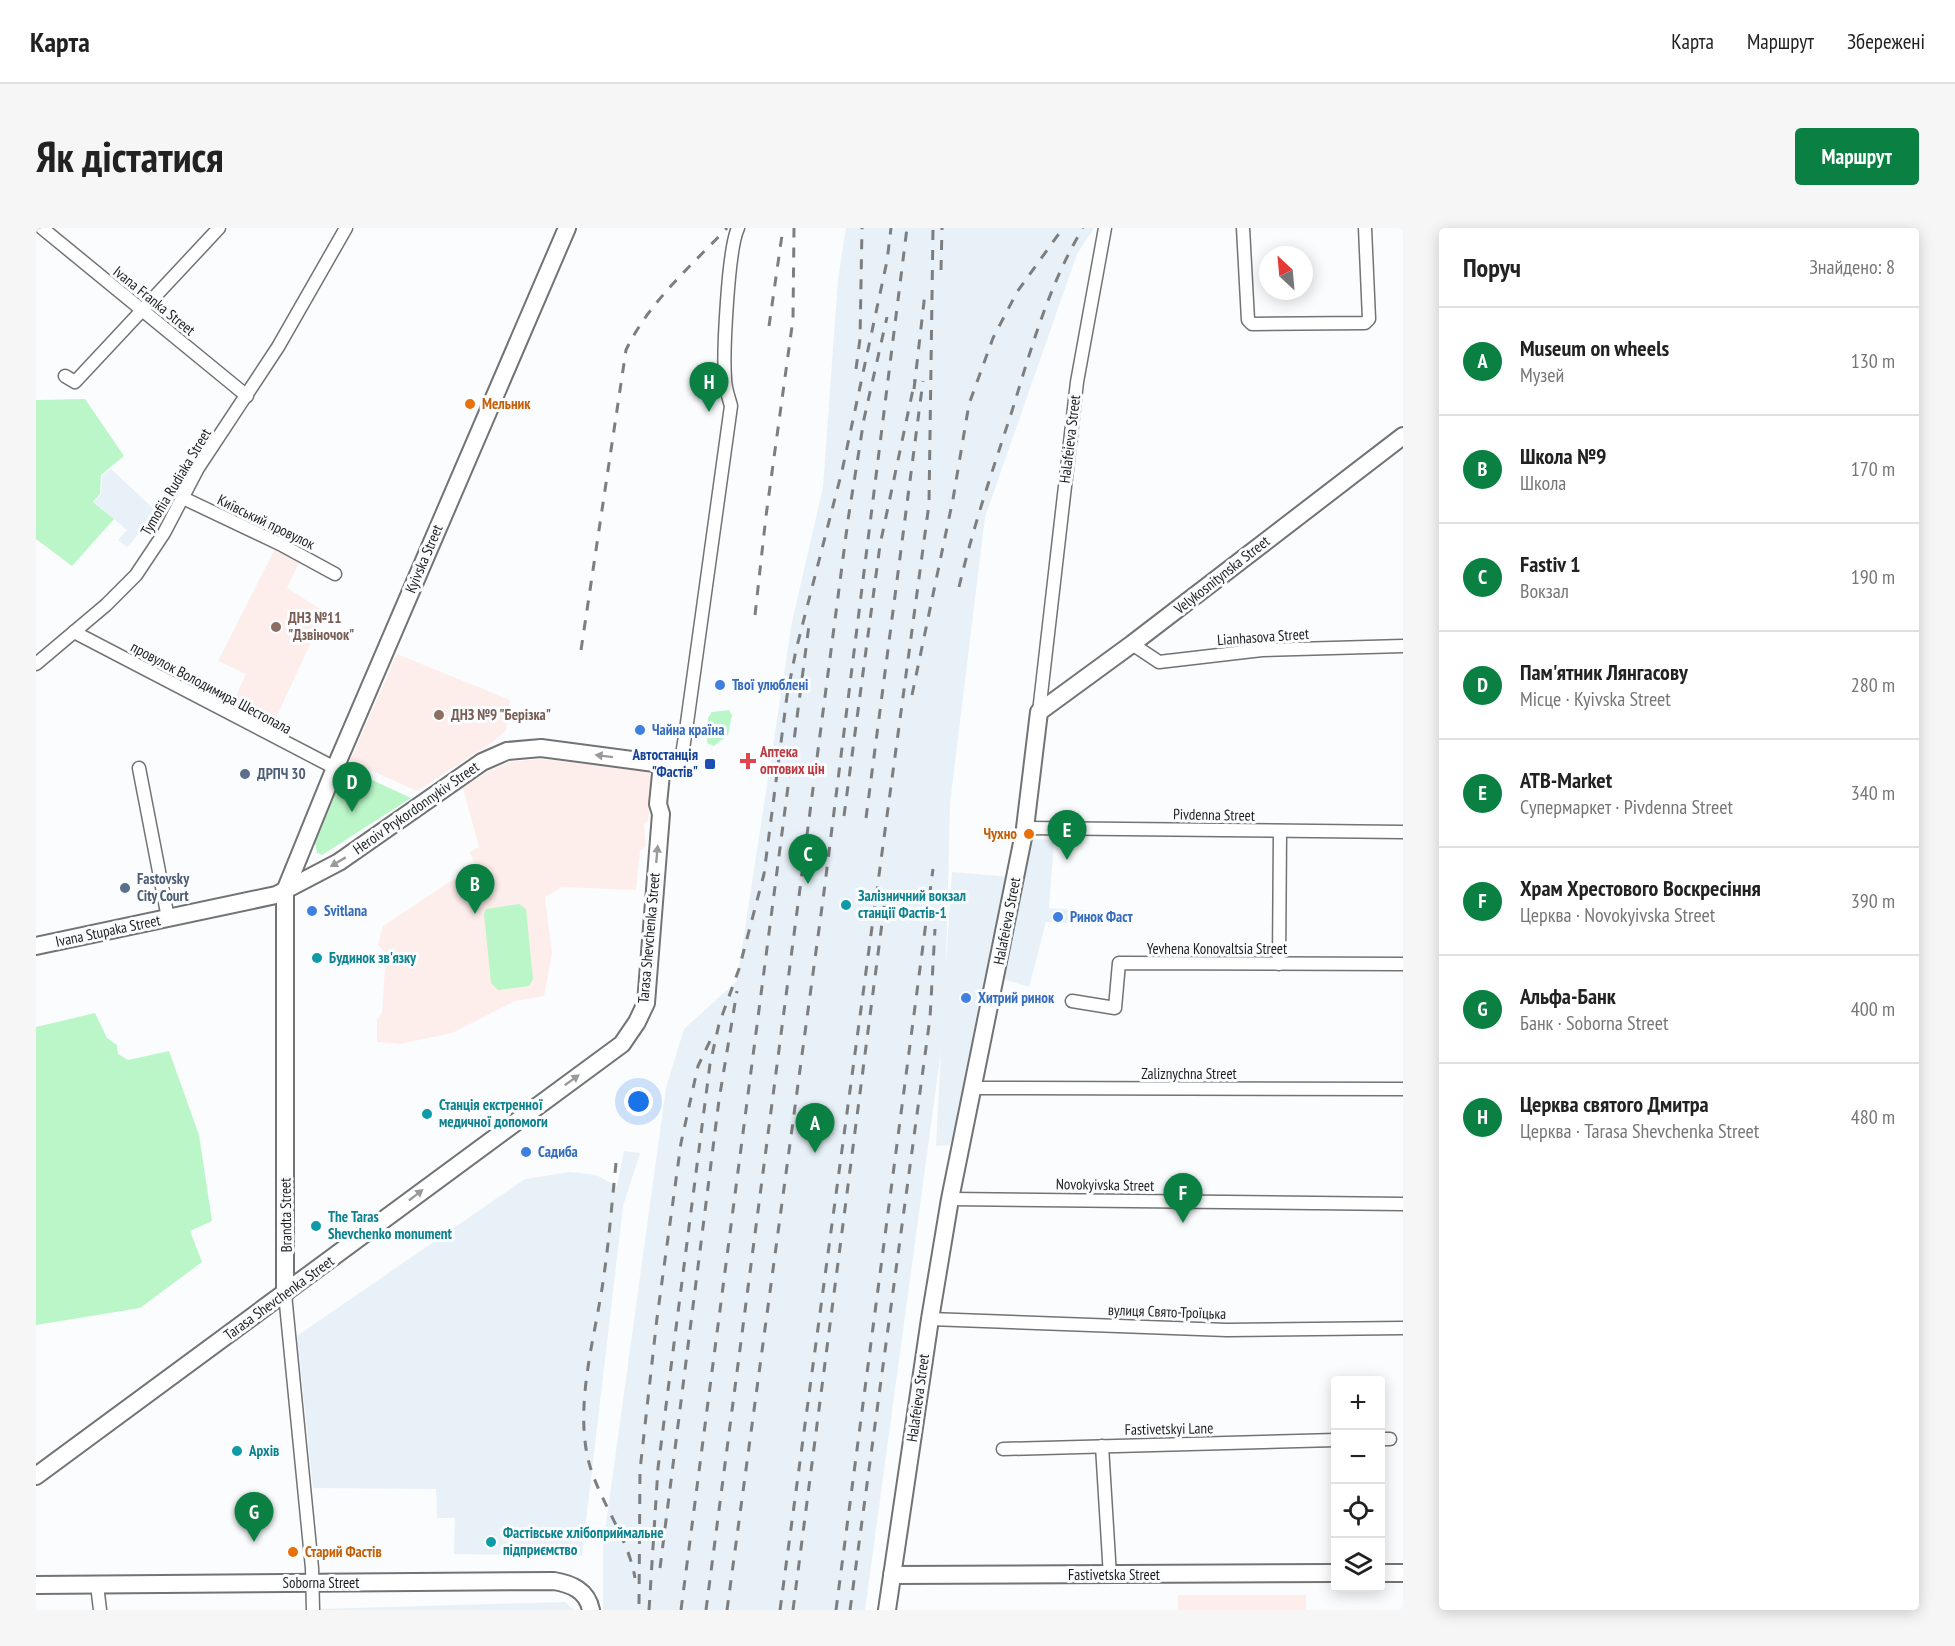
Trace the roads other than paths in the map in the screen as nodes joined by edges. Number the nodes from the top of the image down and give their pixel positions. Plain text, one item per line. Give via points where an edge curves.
1 (42, 228) edge
2 (219, 228) edge
3 (346, 228) edge
4 (567, 228) edge
5 (738, 228) edge
6 (1105, 228) edge
7 (1243, 228) edge
8 (1365, 228) edge
9 (142, 312) junction
10 (65, 376) dead end
11 (247, 396) junction
12 (1403, 436) edge
13 (1396, 446) edge
14 (183, 498) junction
15 (335, 574) dead end
16 (75, 632) junction
17 (1132, 644) junction
18 (1403, 646) edge
19 (36, 664) edge
20 (1039, 712) junction
21 (662, 764) junction
22 (139, 768) dead end
23 (334, 768) junction
24 (1025, 828) junction
25 (1280, 831) junction
26 (1403, 832) edge
27 (285, 891) junction
28 (168, 918) junction
29 (36, 946) edge
30 (1279, 964) junction
31 (1403, 964) edge
32 (1072, 1001) dead end
33 (974, 1088) junction
34 (1403, 1089) edge
35 (950, 1199) junction
36 (1403, 1204) edge
37 (285, 1294) junction
38 (930, 1319) junction
39 (1403, 1328) edge
40 (1331, 1440) edge
41 (1102, 1446) junction
42 (1003, 1449) dead end
43 (36, 1476) edge
44 (1385, 1573) edge
45 (1403, 1573) edge
46 (1331, 1574) edge
47 (892, 1575) junction
48 (1110, 1576) junction
49 (313, 1583) junction
50 (36, 1585) edge
51 (97, 1585) junction
52 (100, 1610) edge
53 (313, 1610) edge
54 (591, 1610) edge
55 (887, 1610) edge

1 - 9 street, Ivana Franka Street
2 - 9 street
3 - 11 street, Tymofiia Rudiaka Street
4 - 23 street, Kyivska Street
5 - 21 street via 730,277 725,380 731,406 686,730 681,761
6 - 20 street, Halafeieva Street via 1077,382
7 - 8 street via 1248,320 1252,324 1365,324 1369,319
9 - 10 street via 75,382
9 - 11 street, Ivana Franka Street
11 - 14 street, Tymofiia Rudiaka Street via 198,468
12 - 13 street, Velykosnitynska Street
13 - 17 street, Velykosnitynska Street
14 - 15 street, Київський провулок
14 - 16 street, Tymofiia Rudiaka Street via 136,575
16 - 19 street, Tymofiia Rudiaka Street
16 - 23 street, провулок Володимира Шестопала
17 - 18 street, Lianhasova Street via 1159,663 1262,650
17 - 20 street, Velykosnitynska Street
20 - 24 street, Halafeieva Street
21 -> 27 street, Heroiv Prykordonnykiv Street via 541,748 507,752 482,762 339,862
37 -> 21 street, Tarasa Shevchenka Street via 622,1044 638,1022 645,1003
22 - 28 street
23 - 27 street, Kyivska Street
24 - 25 street, Pivdenna Street
24 - 33 street, Halafeieva Street
25 - 26 street, Pivdenna Street
25 - 30 street
27 - 28 street, Ivana Stupaka Street
27 - 37 street, Brandta Street
28 - 29 street, Ivana Stupaka Street
30 - 31 street, Yevhena Konovaltsia Street
30 - 32 street, Yevhena Konovaltsia Street via 1119,963 1114,1008
33 - 34 street, Zaliznychna Street
33 - 35 street, Halafeieva Street
35 - 36 street, Novokyivska Street
35 - 38 street, Halafeieva Street
37 - 43 street, Tarasa Shevchenka Street
37 - 49 street, Brandta Street
38 - 39 street, вулиця Свято-Троїцька via 1227,1330
38 - 47 street, Halafeieva Street
40 - 41 street, Fastivetskyi Lane
41 - 42 street, Fastivetskyi Lane
41 - 48 street
44 - 45 street
46 - 48 street, Fastivetska Street
47 - 48 street, Fastivetska Street
47 - 55 street, Halafeieva Street
49 - 51 street, Soborna Street
49 - 53 street, Brandta Street
49 - 54 street, Soborna Street via 554,1581 572,1584 580,1590
50 - 51 street, Soborna Street
51 - 52 street

